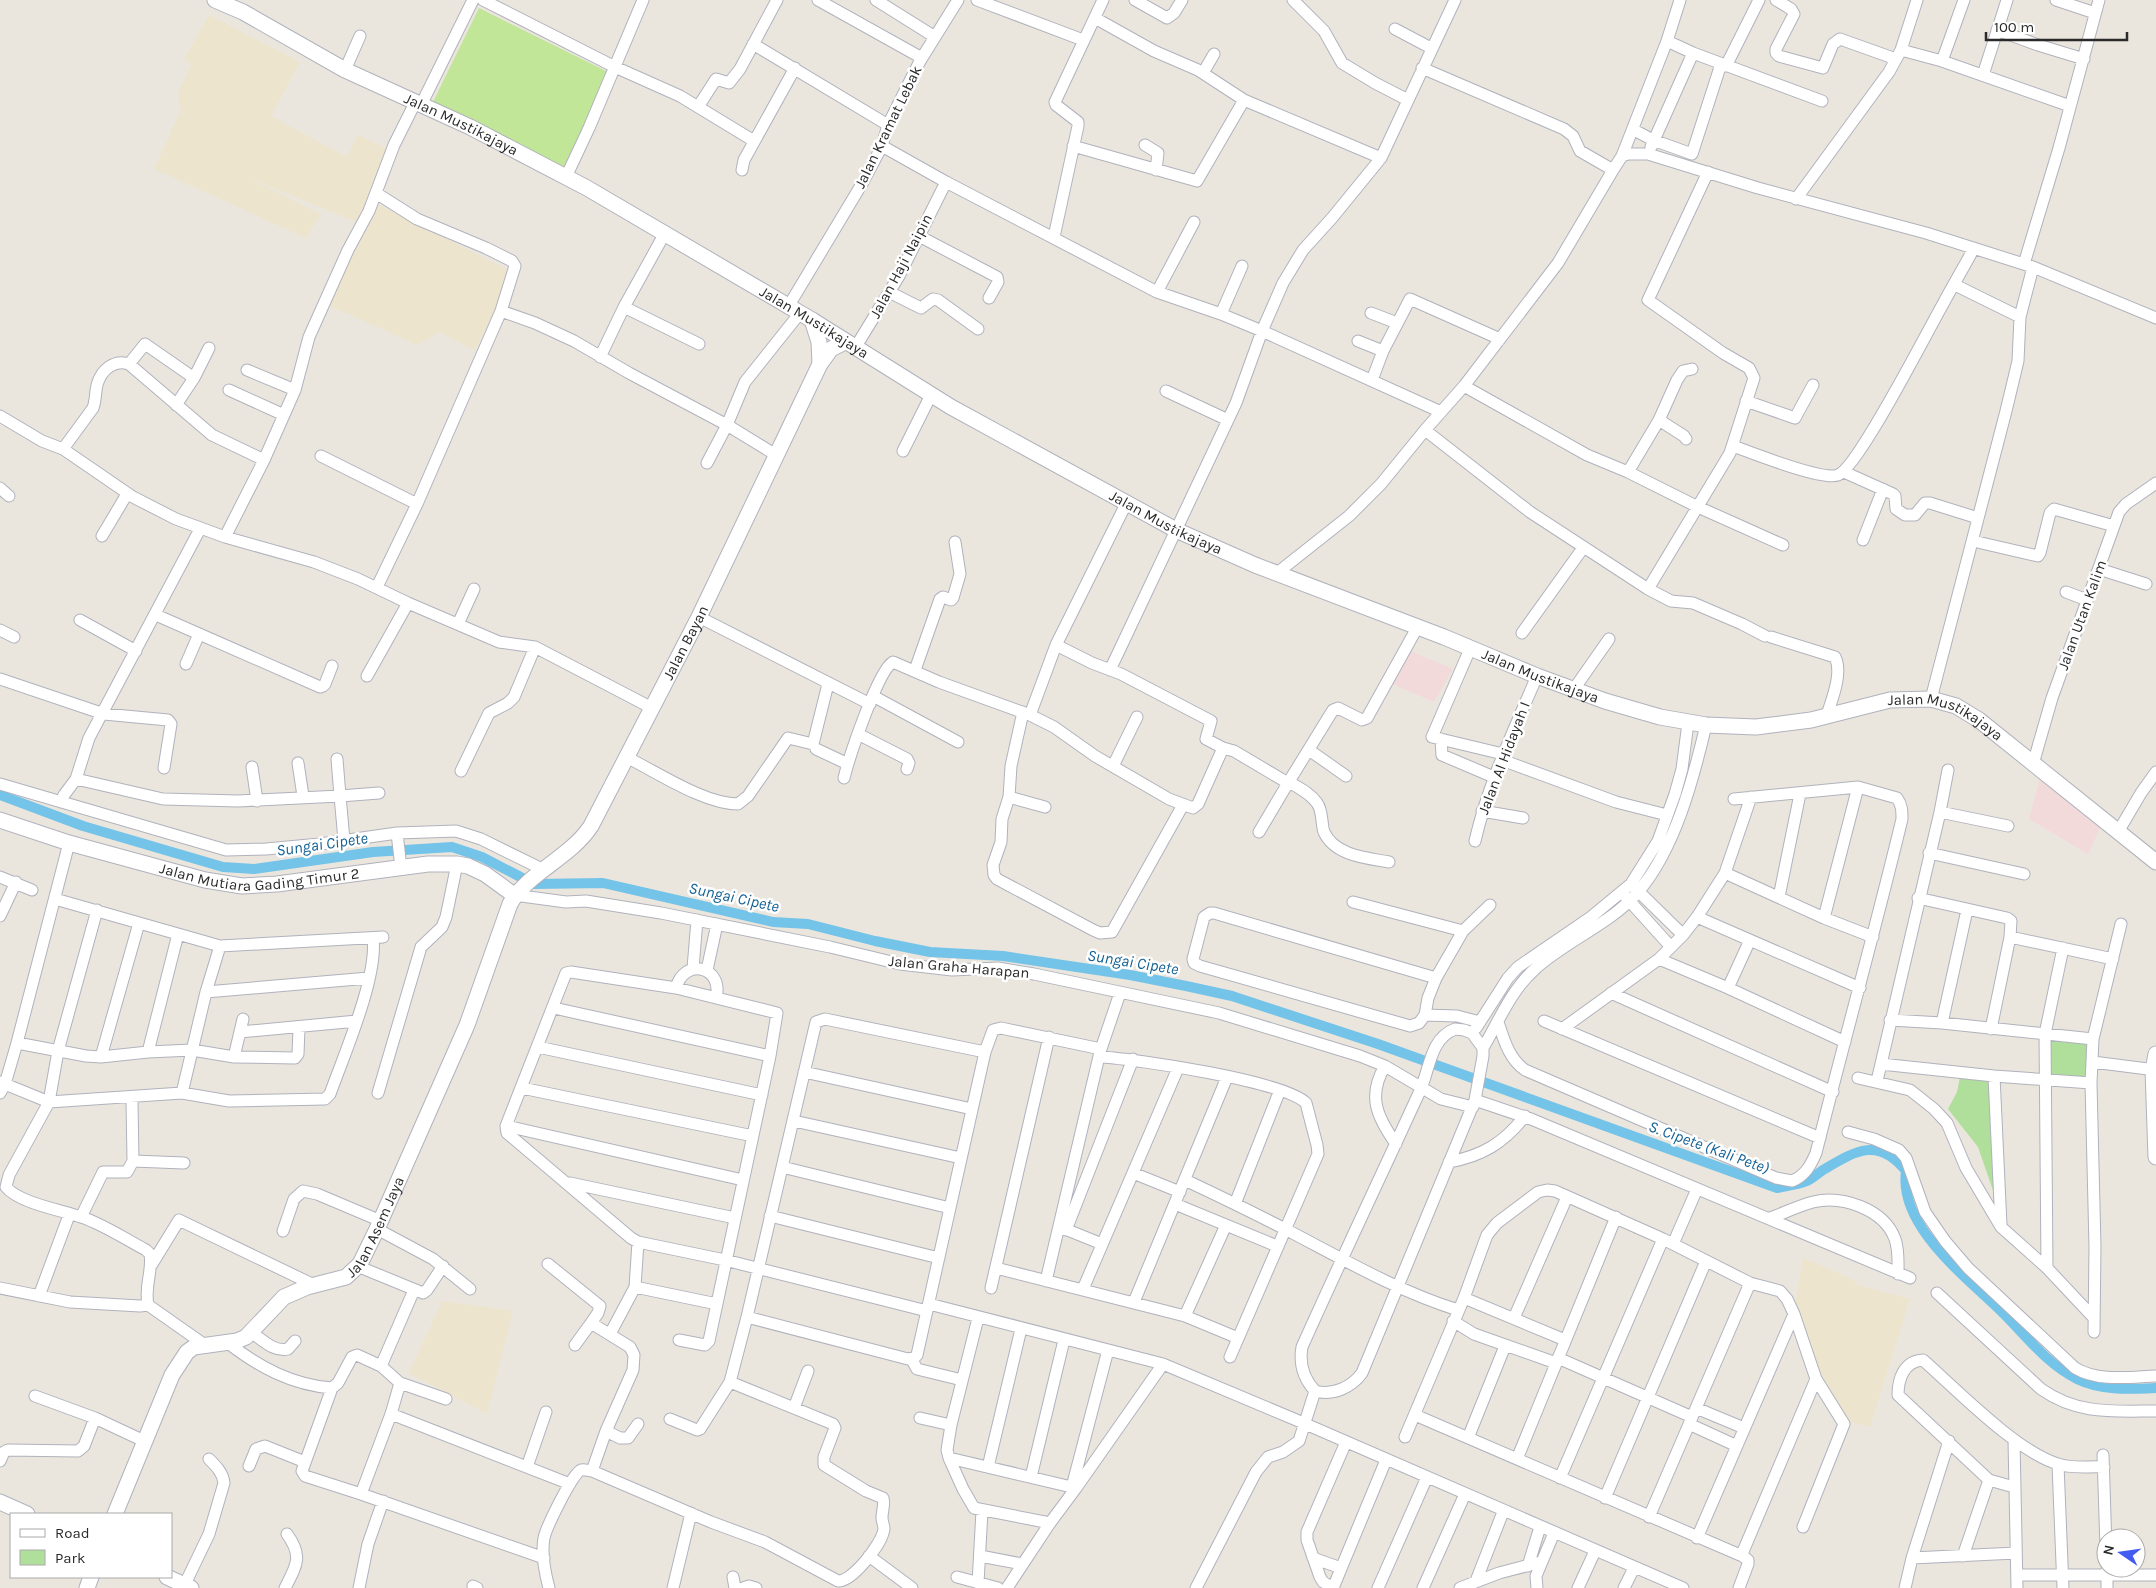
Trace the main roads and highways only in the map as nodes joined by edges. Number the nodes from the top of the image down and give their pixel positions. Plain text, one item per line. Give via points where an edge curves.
1 (215, 0) edge
2 (800, 313) junction
3 (850, 345) junction
4 (820, 364) junction
5 (0, 820) edge
6 (2156, 862) edge
7 (520, 891) junction
8 (2156, 1054) edge
9 (2154, 1070) edge
10 (2156, 1157) edge
11 (0, 1502) edge
12 (25, 1513) edge
13 (115, 1513) edge
14 (169, 1578) edge
15 (188, 1586) edge

1 - 2 main road, Jalan Mustikajaya via 243,12 345,70 470,127 566,177
2 - 3 main road, Jalan Mustikajaya
2 - 4 main road via 819,342
3 - 4 main road, Jalan Bayan via 831,349
3 - 6 main road, Jalan Mustikajaya via 931,395 1176,530 1536,676 1636,711 1688,723 1756,727 1796,722 1890,700 1931,699 1956,706
4 - 7 main road, Jalan Bayan via 698,617 584,836
5 - 7 main road, Jalan Mutiara Gading Timur 2 via 69,843 205,880 242,886 277,884 401,864 457,864
7 - 13 main road, Jalan Asem Jaya via 499,931 467,1025 358,1266 346,1277 284,1297 252,1333 237,1341 194,1347 187,1352 172,1375
8 - 9 main road
9 - 10 main road
11 - 12 main road
14 - 15 main road

